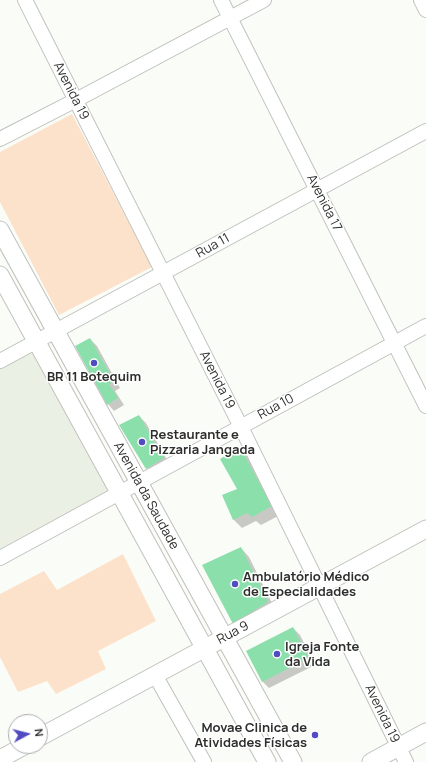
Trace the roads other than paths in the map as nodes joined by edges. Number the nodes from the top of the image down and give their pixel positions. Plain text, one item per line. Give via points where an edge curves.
1 (25, 0) edge
2 (221, 0) edge
3 (264, 0) edge
4 (421, 0) edge
5 (426, 10) edge
6 (230, 18) junction
7 (76, 100) junction
8 (426, 131) edge
9 (0, 139) edge
10 (317, 190) junction
11 (0, 230) edge
12 (164, 274) junction
13 (0, 275) edge
14 (426, 326) edge
15 (56, 332) junction
16 (36, 341) junction
17 (394, 343) junction
18 (0, 361) edge
19 (426, 406) edge
20 (241, 427) junction
21 (139, 482) junction
22 (120, 492) junction
23 (426, 529) edge
24 (0, 558) edge
25 (320, 586) junction
26 (224, 638) junction
27 (206, 648) junction
28 (155, 675) junction
29 (426, 732) edge
30 (48, 733) edge
31 (399, 747) junction
32 (9, 754) edge
33 (0, 759) edge
34 (2, 762) edge
35 (204, 762) edge
36 (267, 762) edge
37 (293, 762) edge
38 (371, 762) edge
39 (406, 762) edge

1 - 7 street, Avenida 19
2 - 6 street, Avenida 17
3 - 6 street
4 - 5 street
6 - 7 street
6 - 10 street, Avenida 17
7 - 9 street
7 - 12 street, Avenida 19
8 - 10 street, Rua 11
10 - 12 street, Rua 11
10 - 17 street, Avenida 17
11 - 15 street, Avenida da Saudade
12 - 15 street, Rua 11
12 - 20 street, Avenida 19
13 - 16 street, Avenida da Saudade
14 - 17 street, Rua 10
15 - 16 street, Rua 11
15 - 21 street, Avenida da Saudade
16 - 18 street, Rua 11
16 - 22 street, Avenida da Saudade
17 - 19 street, Avenida 17
17 - 20 street, Rua 10
20 - 21 street, Rua 10
20 - 25 street, Avenida 19
21 - 22 street, Rua 10
21 - 26 street, Avenida da Saudade
22 - 24 street, Rua 10
22 - 27 street, Avenida da Saudade
23 - 25 street, Rua 9
25 - 26 street, Rua 9
25 - 31 street, Avenida 19
26 - 27 street, Rua 9
26 - 37 street, Avenida da Saudade
27 - 28 street, Rua 9
27 - 36 street, Avenida da Saudade
28 - 30 street, Rua 9
28 - 35 street
29 - 31 street
31 - 38 street
31 - 39 street, Avenida 19
32 - 33 street
33 - 34 street

